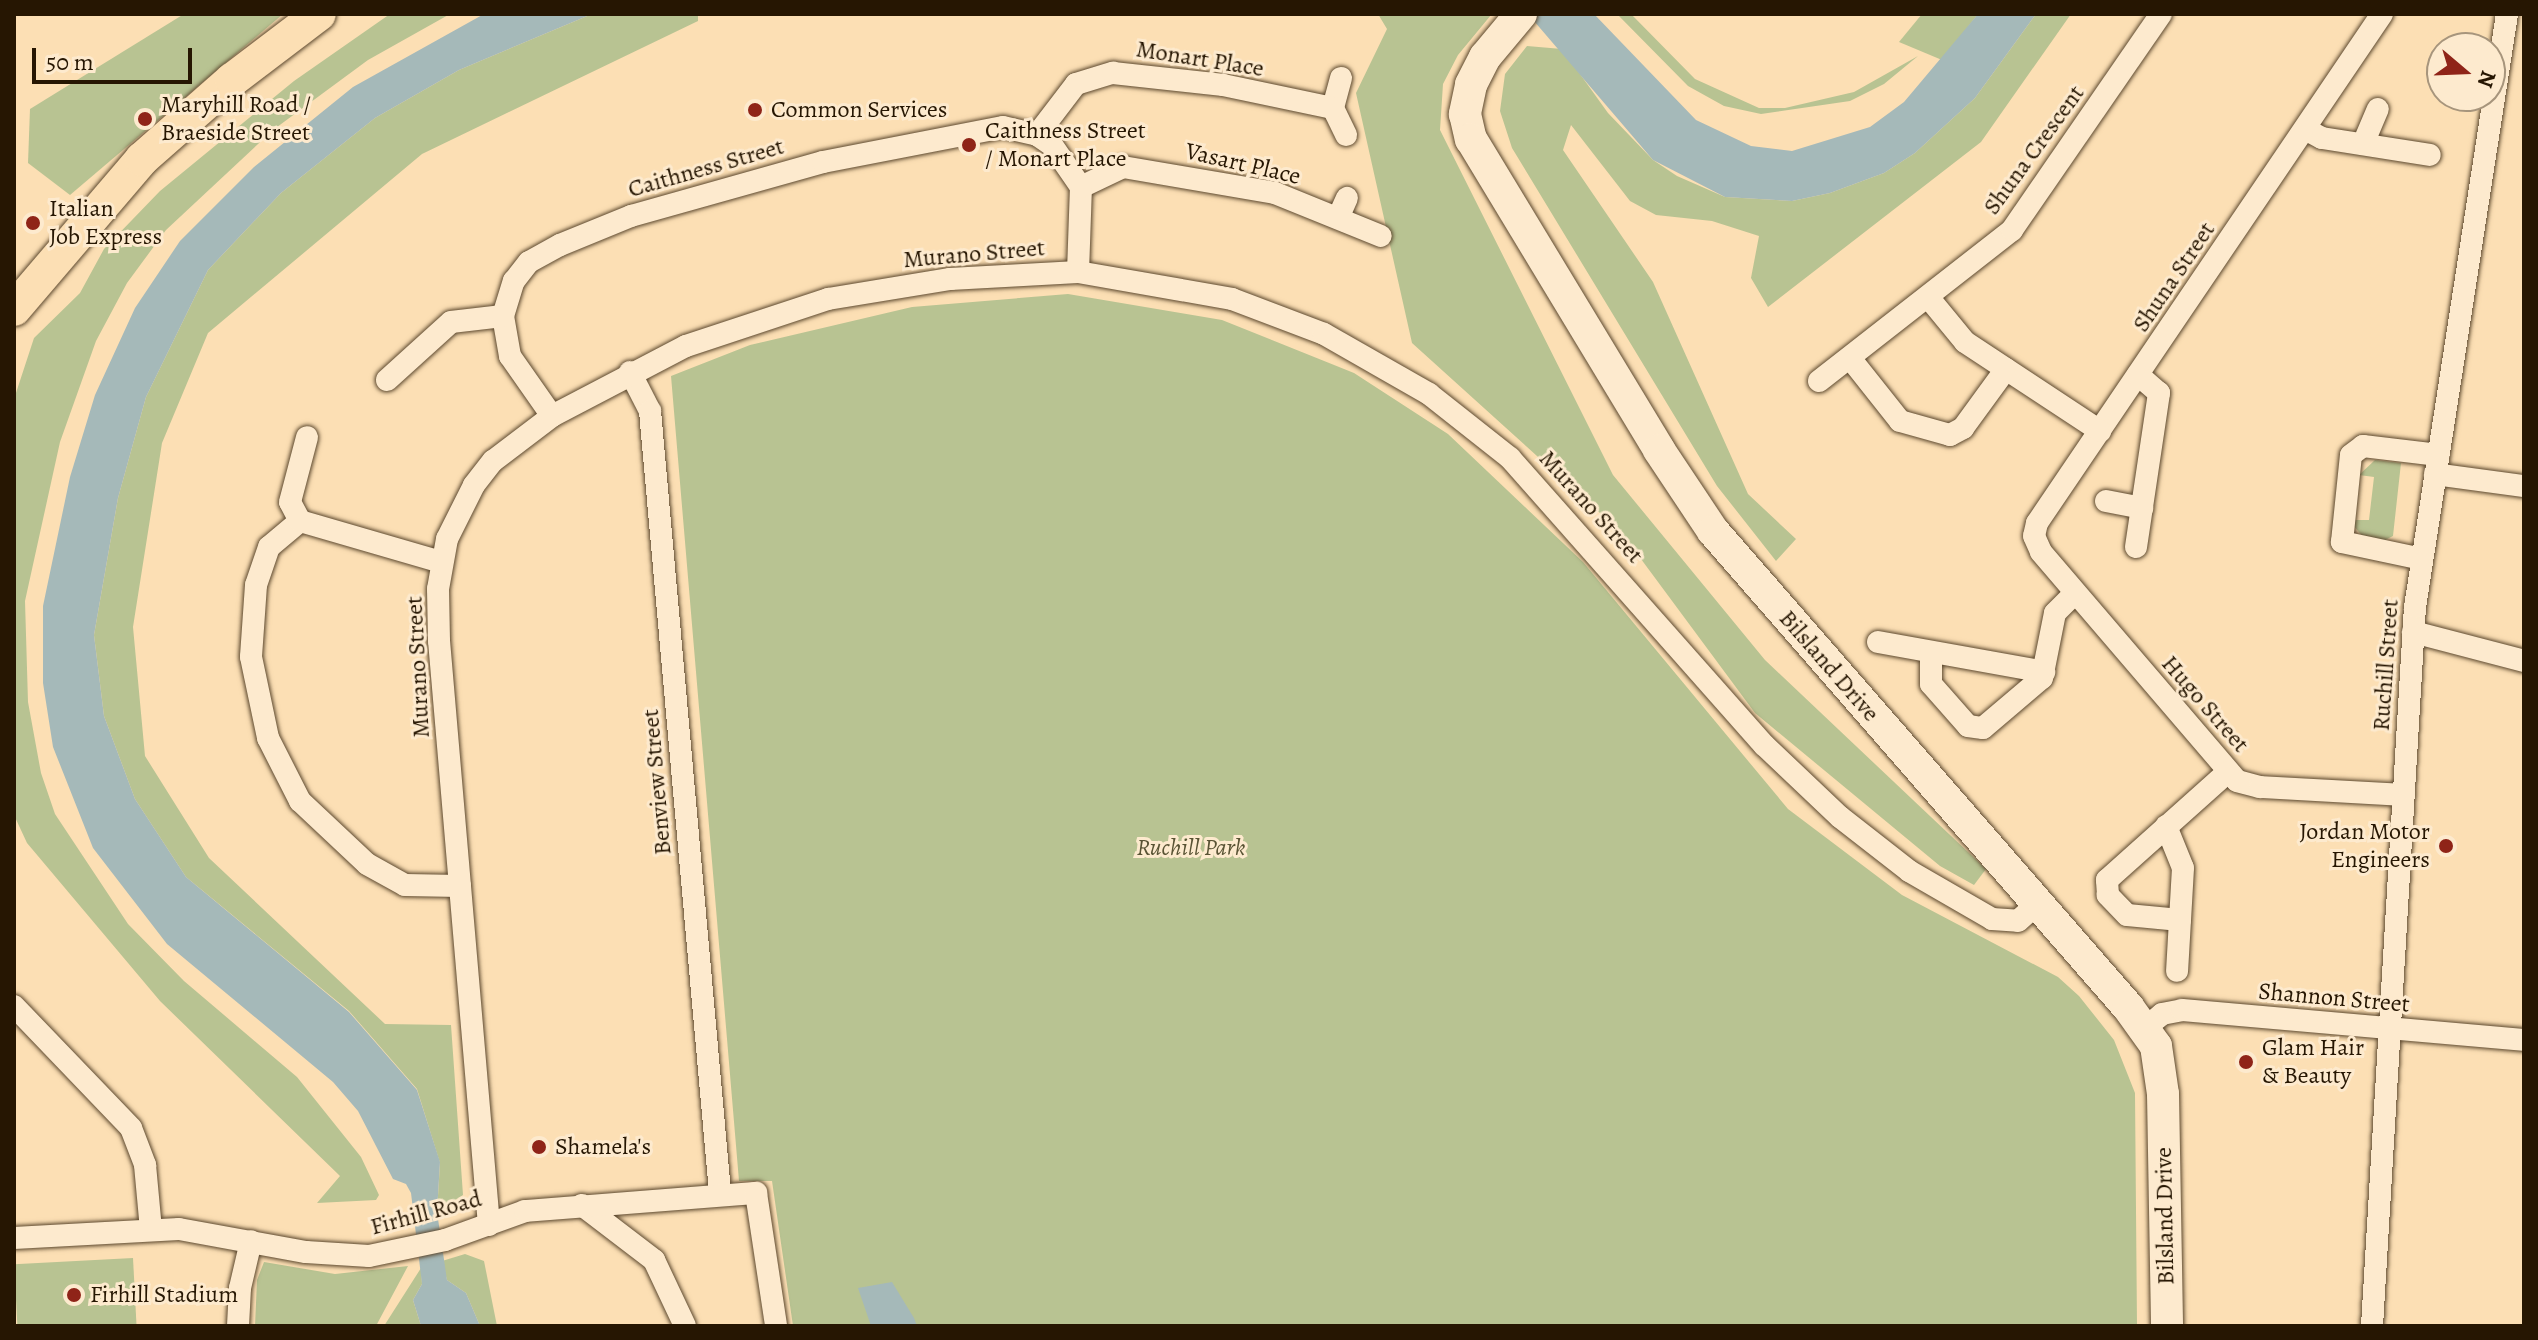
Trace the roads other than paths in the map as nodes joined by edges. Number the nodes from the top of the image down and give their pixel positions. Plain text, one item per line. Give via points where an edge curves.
1 (319, 14) edge
2 (1521, 14) edge
3 (2161, 14) edge
4 (2382, 14) edge
5 (2507, 14) edge
6 (1341, 78) dead end
7 (1333, 108) junction
8 (2378, 109) dead end
9 (2305, 129) junction
10 (1037, 135) junction
11 (1346, 135) dead end
12 (2363, 144) junction
13 (2430, 155) dead end
14 (1081, 187) junction
15 (1381, 236) dead end
16 (1078, 272) junction
17 (1928, 297) junction
18 (14, 309) edge
19 (503, 316) junction
20 (1850, 358) junction
21 (2006, 369) junction
22 (630, 372) junction
23 (2138, 375) junction
24 (387, 380) dead end
25 (1819, 381) dead end
26 (552, 416) junction
27 (2100, 431) junction
28 (307, 437) dead end
29 (2436, 464) junction
30 (2524, 486) edge
31 (2106, 501) dead end
32 (2142, 508) junction
33 (300, 521) junction
34 (2136, 547) dead end
35 (2422, 559) junction
36 (441, 562) junction
37 (2056, 570) joint
38 (2075, 593) junction
39 (2413, 632) junction
40 (1878, 642) dead end
41 (1931, 653) junction
42 (2524, 661) edge
43 (2044, 672) junction
44 (2228, 772) junction
45 (2403, 795) junction
46 (2166, 826) junction
47 (460, 886) junction
48 (2037, 904) junction
49 (2180, 920) junction
50 (2177, 971) dead end
51 (14, 1006) edge
52 (2145, 1028) junction
53 (2390, 1030) junction
54 (2524, 1040) edge
55 (720, 1193) junction
56 (582, 1205) junction
57 (489, 1225) junction
58 (151, 1230) junction
59 (14, 1238) edge
60 (251, 1241) junction
61 (238, 1326) edge
62 (685, 1326) edge
63 (776, 1326) edge
64 (2167, 1326) edge
65 (2372, 1326) edge

1 - 18 main road via 240,73 142,159
2 - 48 main road, Bilsland Drive via 1485,57 1471,85 1465,114 1479,155 1713,531
3 - 17 street, Shuna Crescent via 2017,224
4 - 9 street, Shuna Street
5 - 29 street, Ruchill Street
6 - 7 street
7 - 10 street, Monart Place via 1223,85 1113,73 1076,84
7 - 11 street
8 - 12 street
9 - 12 street via 2322,138
9 - 23 street, Shuna Street
10 - 14 street via 1052,145
10 - 19 street, Caithness Street via 1003,127 916,140 631,216 529,262 514,281
12 - 13 street
14 - 15 street, Vasart Place via 1123,167 1167,172 1343,208
14 - 16 street
16 - 22 street, Murano Street via 950,279 828,299 686,346
16 - 48 street, Murano Street via 1190,290 1262,309 1360,353 1429,394 1534,482 1764,745 1840,817 1909,871 1992,919 2018,921
17 - 20 street, Shuna Crescent
17 - 21 street via 1960,337
19 - 24 street via 451,322
19 - 26 street, Caithness Street via 510,356
20 - 21 street via 1900,421 1950,435 1963,428
20 - 25 street, Shuna Crescent
21 - 27 street
22 - 26 street, Murano Street
22 - 55 street, Benview Street via 650,411
23 - 27 street, Shuna Street
23 - 32 street via 2159,393
26 - 36 street, Murano Street via 519,438 474,485
27 - 37 street, Shuna Street via 2035,529 2038,547
28 - 33 street via 290,502
29 - 30 street
29 - 35 street, Ruchill Street
29 - 35 street via 2359,446 2351,455 2342,542
31 - 32 street
32 - 34 street
33 - 36 street
33 - 47 street via 269,547 256,585 251,657 268,738 300,801 367,864 405,885
35 - 39 street, Ruchill Street
36 - 47 street, Murano Street via 439,641
37 - 38 street, Hugo Street
38 - 43 street via 2055,613
38 - 44 street, Hugo Street
39 - 42 street
39 - 45 street, Ruchill Street
40 - 41 street
41 - 43 street
41 - 43 street via 1931,684 1975,730 1988,726
44 - 45 street, Hugo Street via 2253,787
44 - 46 street
45 - 53 street, Ruchill Street
46 - 49 street via 2183,868
46 - 49 street via 2115,869 2106,886 2127,915
47 - 57 street, Murano Street
48 - 52 main road, Bilsland Drive
49 - 50 street
51 - 58 street via 131,1128 145,1165
52 - 53 street, Shannon Street via 2162,1014 2182,1010
52 - 64 main road, Bilsland Drive via 2158,1053 2163,1094
53 - 54 street, Shannon Street
53 - 65 street, Ruchill Street
55 - 56 street, Firhill Road
55 - 63 street, Firhill Road via 756,1193
56 - 57 street, Firhill Road via 525,1211
56 - 62 street via 654,1260
57 - 60 street, Firhill Road via 408,1250 333,1255
58 - 59 street, Firhill Road
58 - 60 street, Firhill Road via 210,1232
60 - 61 street via 238,1295

